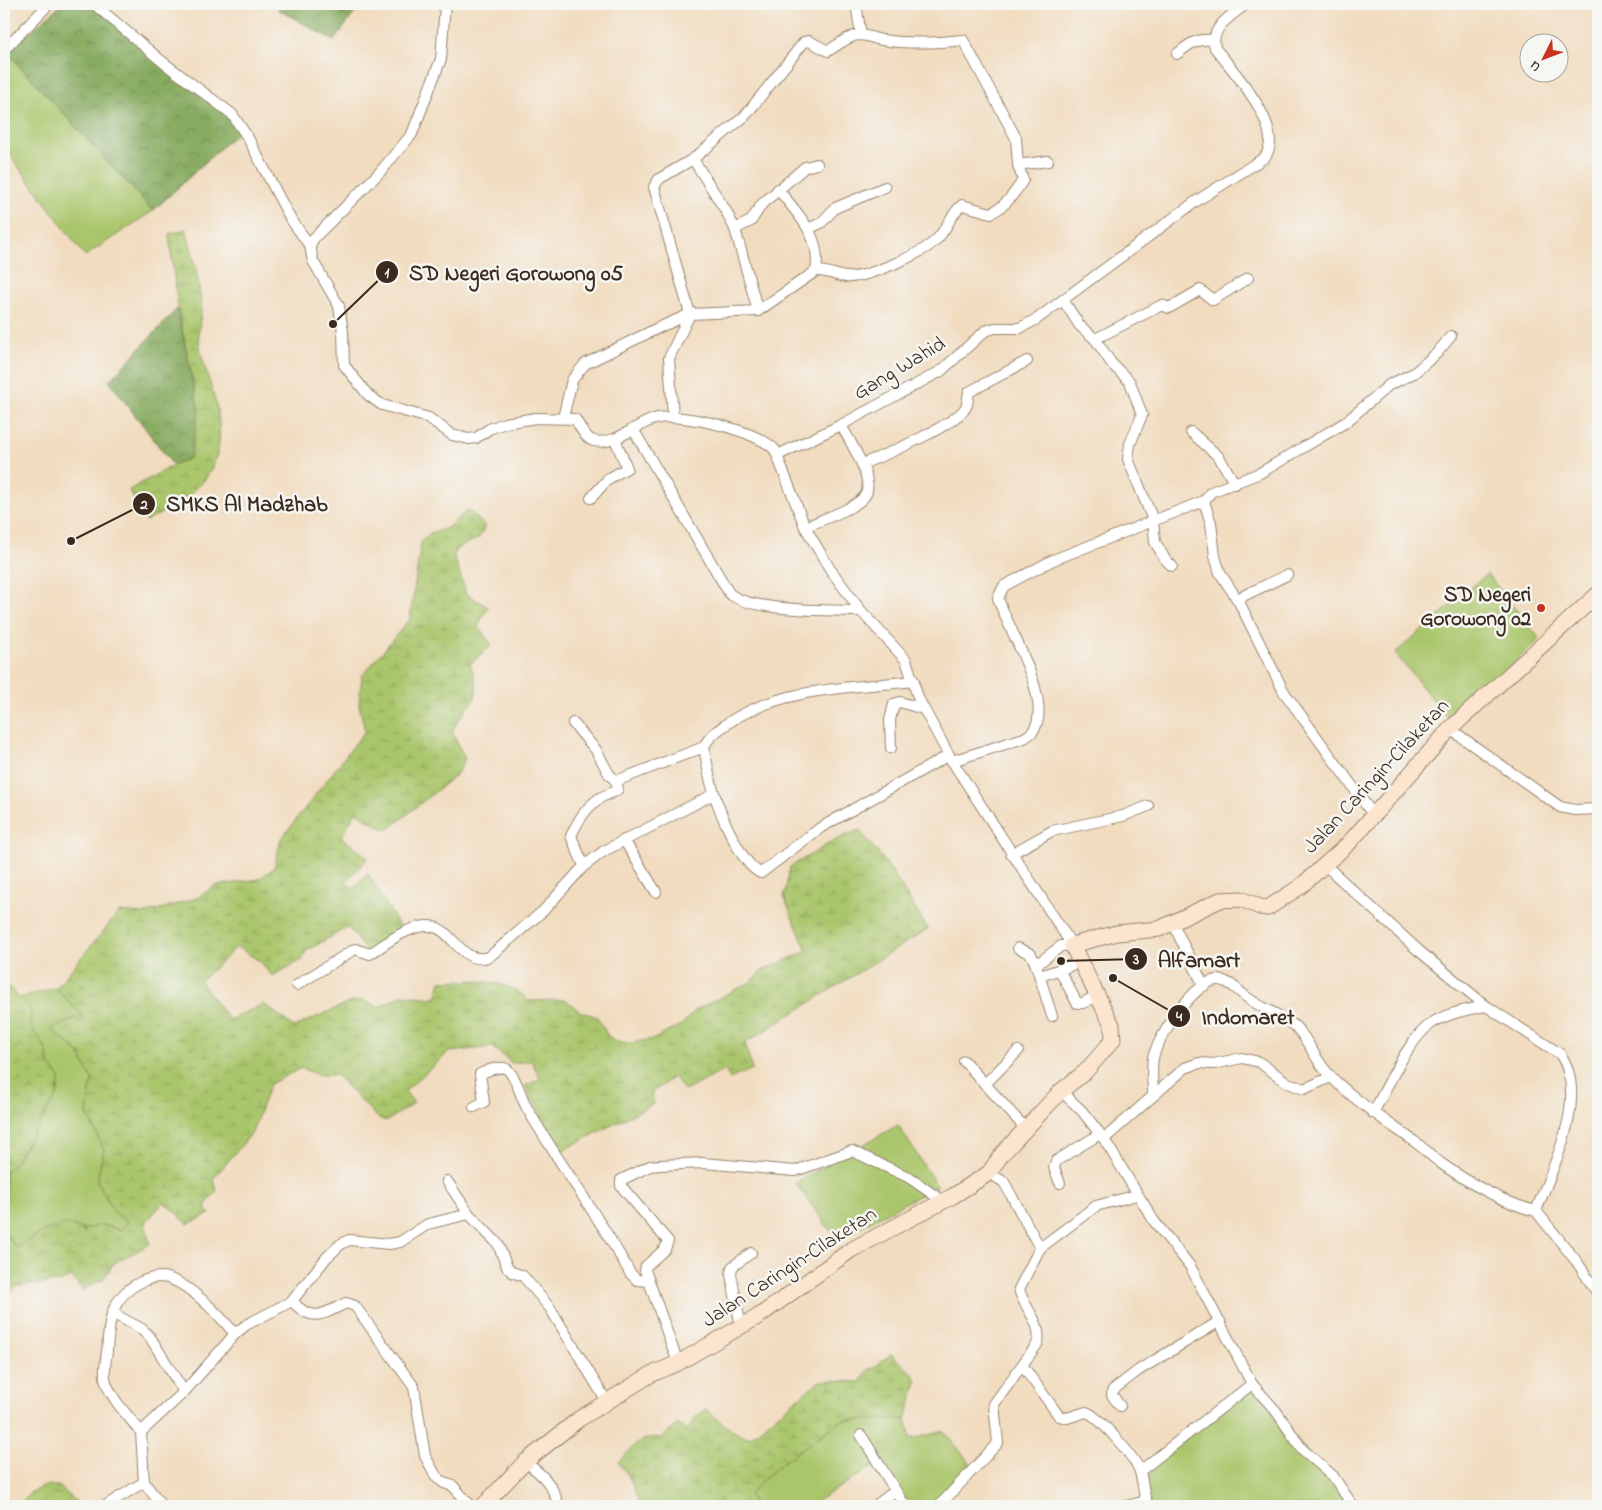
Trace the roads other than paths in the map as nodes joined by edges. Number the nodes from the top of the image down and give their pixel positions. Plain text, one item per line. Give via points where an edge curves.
1 (48, 4) edge
2 (94, 4) edge
3 (445, 4) edge
4 (856, 4) edge
5 (1246, 4) edge
6 (861, 35) junction
7 (1213, 40) junction
8 (4, 50) edge
9 (1177, 54) dead end
10 (693, 159) junction
11 (1048, 161) dead end
12 (816, 164) dead end
13 (1018, 165) junction
14 (885, 187) dead end
15 (778, 189) junction
16 (810, 228) junction
17 (734, 229) junction
18 (310, 246) junction
19 (816, 271) junction
20 (1248, 278) dead end
21 (1064, 300) junction
22 (758, 311) junction
23 (690, 314) junction
24 (1451, 336) dead end
25 (1095, 339) junction
26 (1026, 361) dead end
27 (672, 417) junction
28 (564, 418) junction
29 (841, 425) junction
30 (633, 429) junction
31 (1191, 432) dead end
32 (615, 439) junction
33 (778, 455) junction
34 (862, 464) junction
35 (1235, 484) junction
36 (592, 498) dead end
37 (1204, 501) junction
38 (1153, 520) junction
39 (805, 527) junction
40 (1172, 566) dead end
41 (1287, 575) dead end
42 (1598, 594) edge
43 (1239, 602) junction
44 (861, 611) junction
45 (914, 681) junction
46 (923, 709) junction
47 (573, 724) dead end
48 (1450, 729) junction
49 (704, 747) junction
50 (891, 748) dead end
51 (950, 758) junction
52 (616, 781) junction
53 (714, 794) junction
54 (1148, 806) dead end
55 (1598, 809) edge
56 (1374, 816) junction
57 (624, 840) junction
58 (1011, 854) junction
59 (584, 866) junction
60 (1325, 866) junction
61 (656, 892) dead end
62 (1172, 922) junction
63 (1072, 946) junction
64 (1018, 948) dead end
65 (1080, 962) junction
66 (1036, 965) junction
67 (1060, 971) junction
68 (1040, 976) junction
69 (297, 985) dead end
70 (1204, 986) junction
71 (1098, 995) junction
72 (1486, 1006) junction
73 (1052, 1016) dead end
74 (1018, 1051) dead end
75 (964, 1061) dead end
76 (1331, 1077) junction
77 (985, 1084) junction
78 (1061, 1091) junction
79 (1153, 1096) junction
80 (474, 1107) dead end
81 (1373, 1113) junction
82 (1026, 1129) junction
83 (1102, 1136) junction
84 (989, 1173) junction
85 (447, 1181) dead end
86 (1060, 1182) dead end
87 (1137, 1195) junction
88 (943, 1201) junction
89 (1536, 1211) junction
90 (469, 1214) junction
91 (1040, 1248) junction
92 (750, 1253) dead end
93 (649, 1281) junction
94 (1598, 1294) edge
95 (292, 1301) junction
96 (112, 1313) junction
97 (1220, 1321) junction
98 (741, 1326) junction
99 (235, 1334) junction
100 (678, 1363) junction
101 (1022, 1365) junction
102 (1252, 1384) junction
103 (184, 1392) junction
104 (607, 1402) junction
105 (1120, 1406) dead end
106 (141, 1432) junction
107 (861, 1435) dead end
108 (525, 1462) junction
109 (1140, 1471) junction
110 (144, 1482) junction
111 (895, 1491) junction
112 (1147, 1504) edge
113 (105, 1506) edge
114 (162, 1506) edge
115 (471, 1506) edge
116 (483, 1506) edge
117 (558, 1506) edge
118 (875, 1506) edge
119 (905, 1506) edge
120 (938, 1506) edge
121 (1126, 1506) edge
122 (1353, 1506) edge

1 - 8 street
2 - 18 street via 164,63 232,114 290,218
3 - 18 street via 441,59 412,134
4 - 6 street
5 - 7 street via 1222,23
6 - 10 street via 828,51 809,41 804,42 745,116
6 - 13 street via 879,40 917,42 963,40 1016,138
7 - 9 street via 1191,43
7 - 21 street, Gang Wahid via 1255,99 1272,142 1269,152 1195,202
10 - 17 street
10 - 23 street via 659,179 654,187
11 - 13 street
12 - 15 street via 805,167
13 - 19 street via 1023,180 999,210 991,213 962,205 953,212 939,238 919,253 851,277
14 - 16 street via 835,208
15 - 16 street
15 - 17 street via 762,204 751,221
16 - 19 street via 818,258
17 - 22 street
18 - 28 street via 313,261 339,306 344,332 344,365 368,395 382,406 429,418 452,435 469,439 505,423
19 - 22 street
20 - 25 street via 1213,300 1200,290 1169,308 1162,305
21 - 25 street via 1080,326
21 - 29 street, Gang Wahid via 1020,328 985,331 941,371
22 - 23 street
23 - 27 street via 669,358
23 - 28 street via 580,368 569,388
24 - 35 street via 1414,373 1390,386 1346,422 1280,463
25 - 38 street via 1112,364 1130,382 1142,409 1128,459
26 - 34 street via 969,392 966,407 955,418 896,450
27 - 30 street via 658,418
27 - 33 street via 718,425 753,436 770,444
28 - 32 street via 575,419 593,441
29 - 33 street, Gang Wahid
29 - 34 street
30 - 32 street
30 - 44 street via 736,600 781,608
31 - 35 street via 1219,457
32 - 36 street via 627,468 608,479
33 - 39 street
34 - 39 street via 868,488 866,495 851,507
35 - 37 street via 1211,492
37 - 38 street
37 - 43 street via 1212,523 1220,573
38 - 40 street via 1155,542
38 - 51 street via 1053,560 1001,590 999,602 1033,678 1038,698 1034,731 1024,738
39 - 44 street via 830,570
41 - 43 street via 1243,596
42 - 48 street, Jalan Caringin–Cilaketan
43 - 56 street via 1284,692
44 - 45 street via 898,649
45 - 46 street
45 - 49 street via 813,693 764,704 746,711 716,732
46 - 50 street via 898,702 894,704 890,720
46 - 51 street
47 - 52 street via 596,750
48 - 55 street via 1560,807
48 - 56 street, Jalan Caringin–Cilaketan
49 - 52 street
49 - 53 street
51 - 53 street via 820,828 761,873 742,854
51 - 58 street
52 - 59 street via 618,789 586,810 571,836
53 - 57 street
54 - 58 street via 1123,816 1052,831
56 - 60 street, Jalan Caringin–Cilaketan
57 - 59 street
57 - 61 street
58 - 63 street
59 - 69 street via 544,910 489,957 470,957 439,929 427,926 403,932 370,954 355,949
60 - 62 street, Jalan Caringin–Cilaketan via 1268,908 1241,899 1220,900
60 - 72 street
62 - 63 street, Jalan Caringin–Cilaketan via 1159,929 1117,933
62 - 70 street
63 - 65 street, Jalan Caringin–Cilaketan
63 - 66 street via 1061,946
64 - 66 street via 1031,954
65 - 67 street
65 - 71 street, Jalan Caringin–Cilaketan
66 - 68 street
67 - 68 street
67 - 71 street via 1077,1004
68 - 73 street
70 - 76 street via 1215,980 1230,983 1249,1000 1293,1026 1301,1032 1319,1064
70 - 79 street via 1182,1005 1165,1032 1153,1058
71 - 78 street, Jalan Caringin–Cilaketan via 1112,1025 1114,1040 1085,1072
72 - 81 street via 1460,1011 1432,1023 1401,1061
72 - 89 street via 1560,1054 1568,1070 1569,1117
74 - 77 street
75 - 77 street
76 - 79 street via 1304,1089 1296,1088 1266,1065 1242,1058 1214,1064 1192,1064
76 - 81 street
77 - 82 street
78 - 82 street, Jalan Caringin–Cilaketan
78 - 83 street
79 - 83 street
80 - 93 street via 484,1102 480,1074 503,1067 508,1069 526,1106 630,1273 638,1280
81 - 89 street via 1466,1179 1521,1208
82 - 84 street, Jalan Caringin–Cilaketan
83 - 86 street via 1056,1161 1054,1168
83 - 87 street
84 - 88 street, Jalan Caringin–Cilaketan
84 - 91 street via 1004,1182
85 - 90 street
87 - 91 street via 1096,1206
87 - 97 street via 1190,1266
88 - 93 street via 908,1178 852,1151 795,1171 704,1163 650,1166 620,1183 668,1241 665,1250 646,1266
88 - 98 street, Jalan Caringin–Cilaketan via 851,1250
89 - 94 street
90 - 95 street via 428,1224 400,1242 350,1240 341,1244
90 - 104 street via 498,1244 507,1267 523,1276 550,1308
91 - 101 street via 1019,1289 1040,1333 1038,1343
92 - 98 street via 732,1267 731,1274
93 - 100 street
95 - 99 street
95 - 115 street via 311,1316 324,1314 346,1303 354,1306 414,1387 425,1456 436,1476 454,1486
96 - 99 street via 126,1289 161,1277 207,1303
96 - 103 street via 142,1329
96 - 106 street via 105,1378
97 - 102 street
97 - 105 street via 1139,1370 1113,1390 1112,1395
98 - 100 street, Jalan Caringin–Cilaketan
99 - 103 street
100 - 104 street, Jalan Caringin–Cilaketan via 650,1375
101 - 109 street via 1059,1416 1067,1418 1090,1413 1129,1454
101 - 120 street via 994,1404 998,1443
102 - 109 street
102 - 122 street via 1276,1410 1302,1449 1333,1476
103 - 106 street
104 - 108 street, Jalan Caringin–Cilaketan via 579,1419
106 - 110 street
107 - 111 street
108 - 116 street, Jalan Caringin–Cilaketan
108 - 117 street via 550,1485
109 - 112 street
110 - 113 street
110 - 114 street
111 - 118 street
111 - 119 street
112 - 121 street

